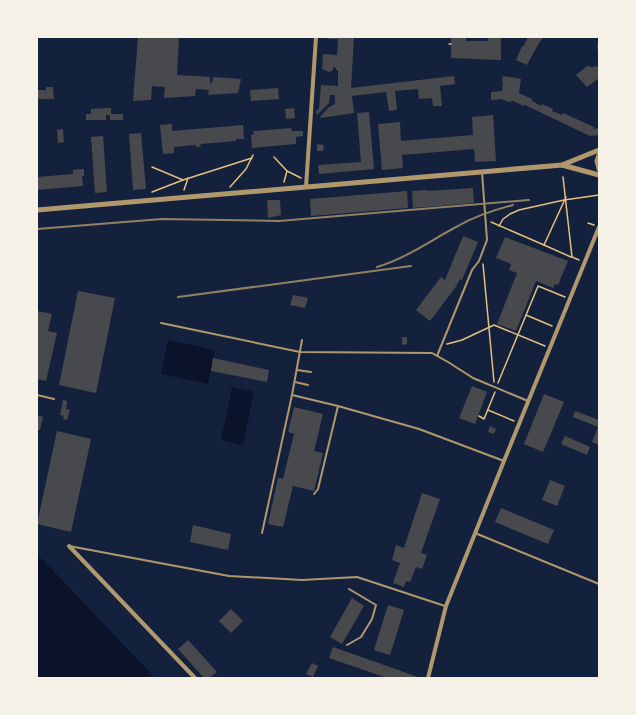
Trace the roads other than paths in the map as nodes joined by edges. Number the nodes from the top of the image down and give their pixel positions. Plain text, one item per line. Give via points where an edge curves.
1 (316, 37) edge
2 (599, 150) edge
3 (599, 155) edge
4 (562, 165) junction
5 (599, 169) edge
6 (482, 172) junction
7 (599, 175) edge
8 (306, 187) junction
9 (37, 210) edge
10 (599, 227) edge
11 (161, 323) dead end
12 (302, 340) dead end
13 (300, 352) junction
14 (438, 356) junction
15 (297, 370) junction
16 (311, 372) dead end
17 (294, 382) junction
18 (308, 385) dead end
19 (37, 395) edge
20 (292, 396) junction
21 (54, 399) dead end
22 (529, 401) junction
23 (338, 406) junction
24 (504, 461) junction
25 (314, 494) dead end
26 (262, 533) dead end
27 (475, 533) junction
28 (69, 546) joint
29 (599, 584) edge
30 (349, 589) dead end
31 (446, 606) junction
32 (346, 645) dead end
33 (195, 678) edge
34 (428, 678) edge

1 - 8 street
2 - 4 street
3 - 5 street
4 - 6 street
4 - 7 street
6 - 8 street
6 - 14 lane via 487,240 480,261 472,270
8 - 9 street
10 - 22 street
11 - 13 lane
12 - 13 lane
13 - 14 lane via 432,353
13 - 15 lane
14 - 22 lane via 472,378
15 - 16 lane
15 - 17 lane
17 - 18 lane
17 - 20 lane
19 - 21 lane
20 - 23 lane
20 - 26 lane
22 - 24 street
23 - 24 lane via 418,429
23 - 25 lane via 318,489
24 - 27 street
27 - 29 lane
27 - 31 street
28 - 31 lane via 229,576 302,580 357,577
28 - 33 street
30 - 32 lane via 376,605 372,619 361,637
31 - 34 street

